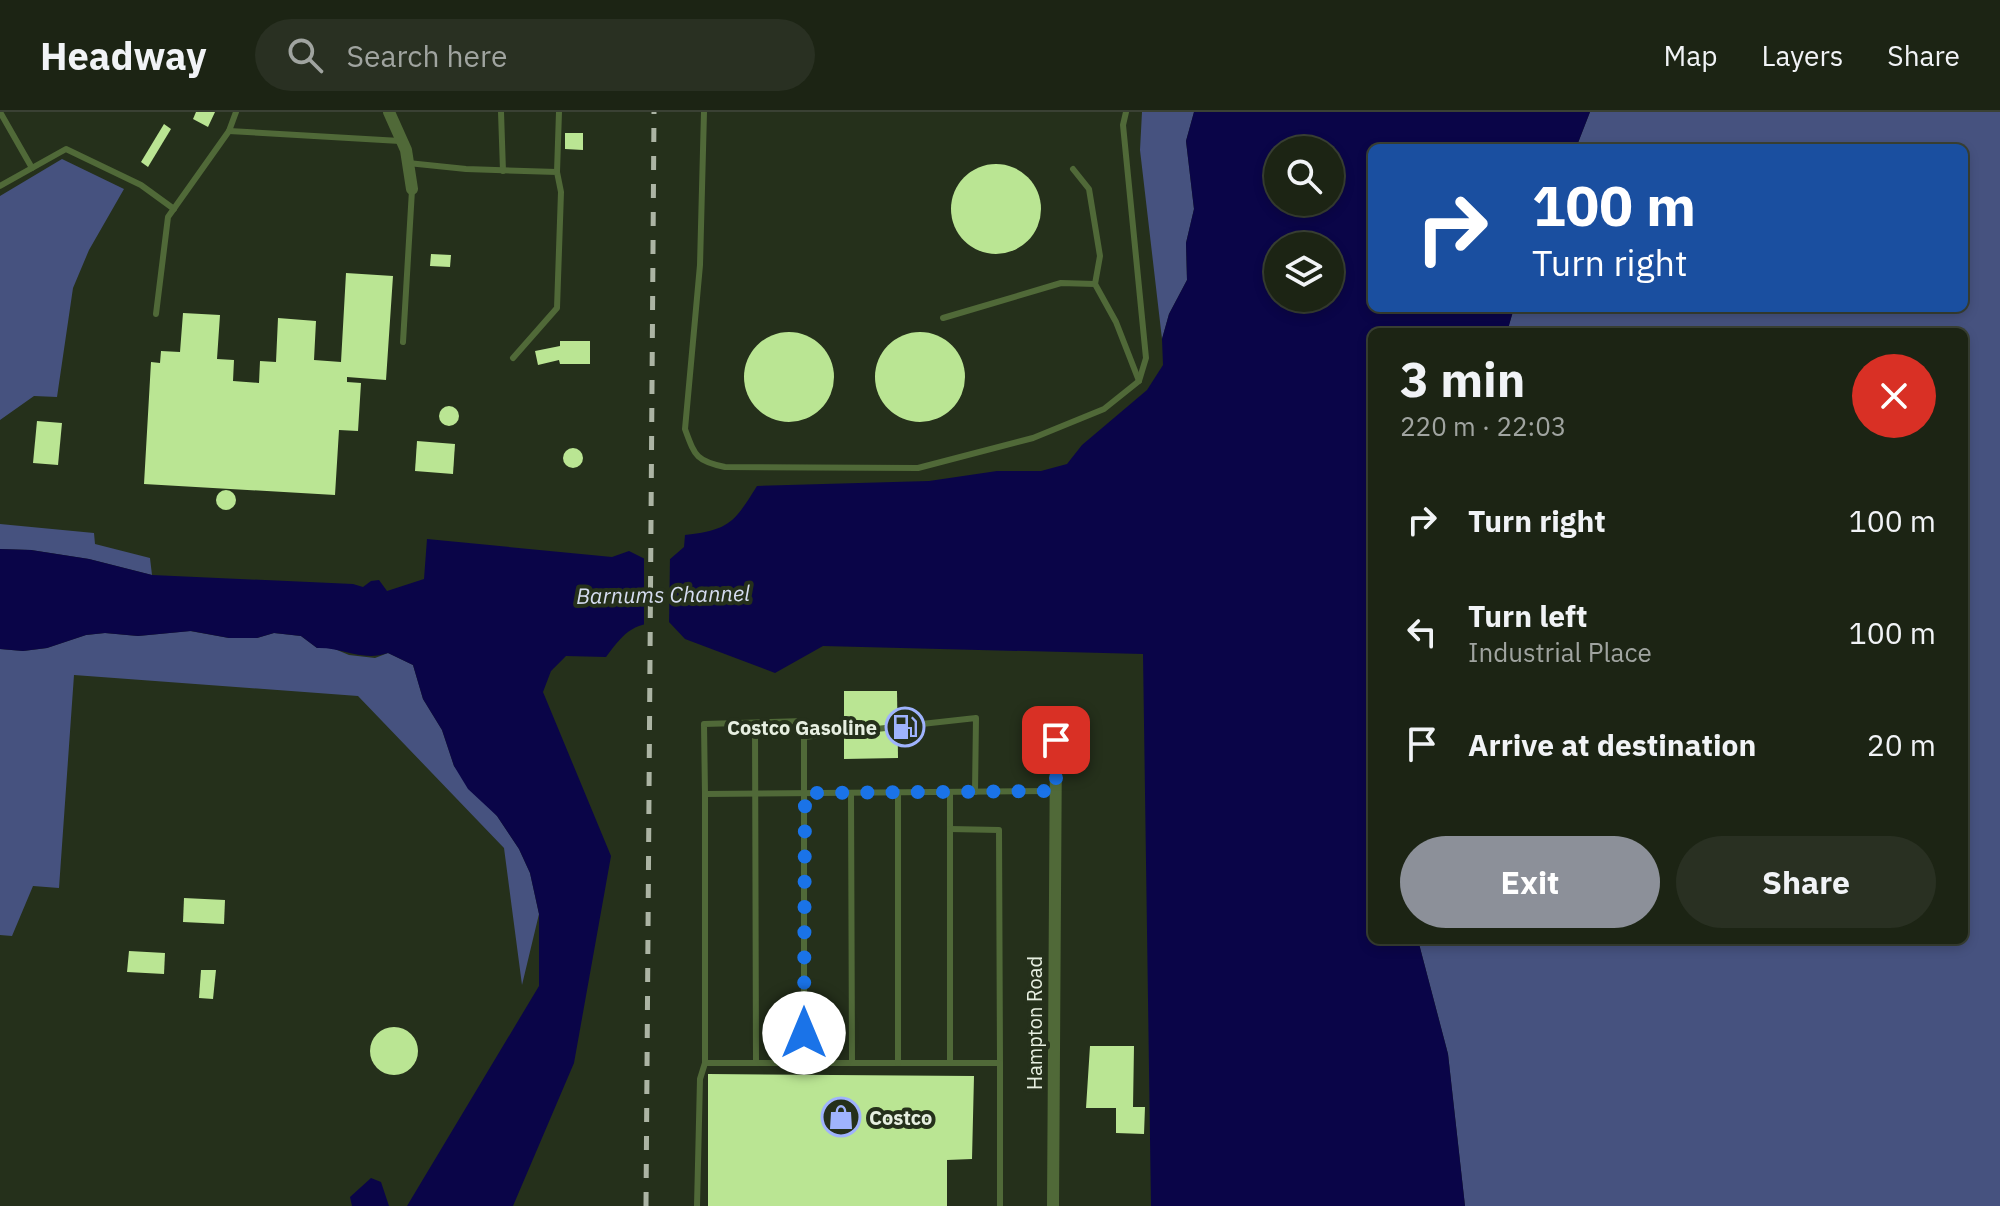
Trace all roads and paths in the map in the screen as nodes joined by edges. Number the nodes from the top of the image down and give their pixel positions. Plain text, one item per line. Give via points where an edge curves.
1 (0, 112) edge
2 (236, 112) edge
3 (389, 112) edge
4 (501, 112) edge
5 (559, 112) edge
6 (704, 112) edge
7 (1126, 112) edge
8 (229, 131) junction
9 (402, 141) junction
10 (408, 163) junction
11 (32, 168) junction
12 (1073, 169) dead end
13 (503, 171) junction
14 (557, 172) junction
15 (0, 186) edge
16 (412, 189) joint
17 (174, 209) junction
18 (1095, 284) junction
19 (156, 314) dead end
20 (943, 318) dead end
21 (403, 342) dead end
22 (513, 358) dead end
23 (1139, 381) junction
24 (755, 723) junction
25 (804, 737) junction
26 (1056, 740) dead end
27 (1056, 791) junction
28 (898, 792) junction
29 (950, 792) junction
30 (975, 792) junction
31 (755, 793) junction
32 (805, 793) junction
33 (851, 793) junction
34 (705, 794) junction
35 (950, 829) junction
36 (705, 1063) junction
37 (756, 1063) junction
38 (804, 1063) junction
39 (852, 1063) junction
40 (898, 1063) junction
41 (950, 1063) junction
42 (1000, 1063) junction
43 (697, 1206) edge
44 (1000, 1206) edge
45 (1053, 1206) edge

1 - 11 lane
2 - 8 lane
3 - 9 street
4 - 13 lane
5 - 14 lane
6 - 23 lane via 700,265 685,429 702,462 725,467 918,468 1033,438 1104,409
7 - 23 lane via 1123,125 1146,358
8 - 9 lane
8 - 17 lane
9 - 10 street
10 - 13 lane
10 - 16 street
11 - 15 lane
11 - 17 lane via 66,149 141,185
12 - 18 lane via 1089,189 1100,256
13 - 14 lane
14 - 22 lane via 557,308
16 - 21 lane
17 - 19 lane via 168,217
18 - 20 lane via 1061,283
18 - 23 lane
24 - 25 lane via 804,721
24 - 31 lane
24 - 34 lane via 704,724
25 - 30 lane via 976,718
25 - 32 lane
26 - 27 street, Hampton Road
27 - 30 lane
27 - 45 street, Hampton Road
28 - 29 lane
28 - 33 lane
28 - 40 lane
29 - 30 lane
29 - 35 lane
31 - 32 lane
31 - 34 lane
31 - 37 lane
32 - 33 lane
32 - 38 lane
33 - 39 lane
34 - 36 lane
35 - 41 lane
35 - 42 lane via 999,830
36 - 37 lane
36 - 43 lane via 700,1079
37 - 38 lane
38 - 39 lane
39 - 40 lane
40 - 41 lane
41 - 42 lane
42 - 44 lane

